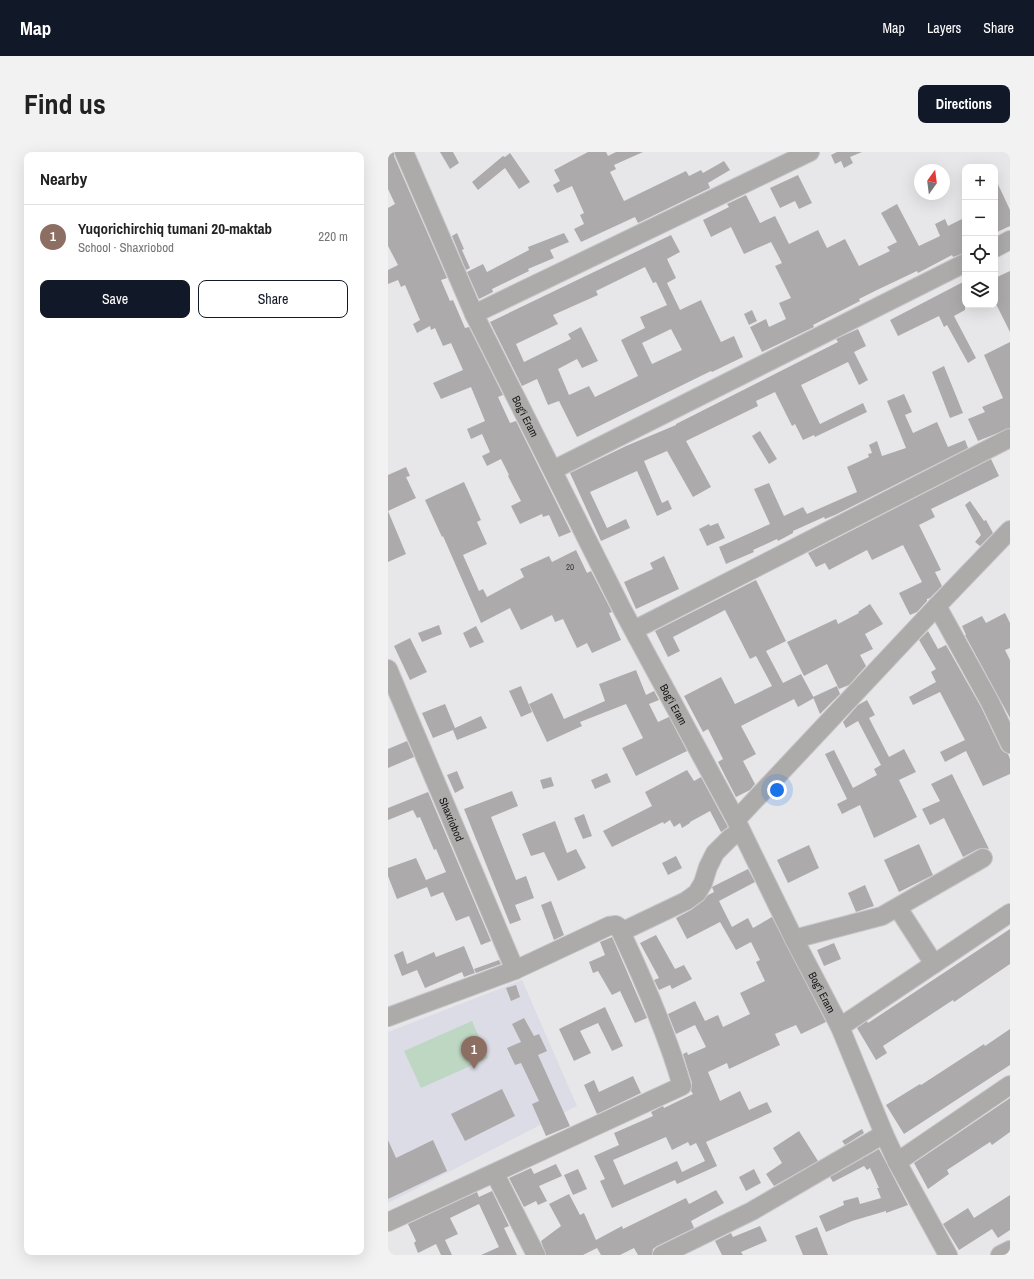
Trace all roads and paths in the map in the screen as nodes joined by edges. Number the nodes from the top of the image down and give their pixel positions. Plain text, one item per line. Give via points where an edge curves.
1 (404, 152) edge
2 (810, 152) edge
3 (1010, 240) edge
4 (998, 246) edge
5 (962, 265) edge
6 (474, 314) junction
7 (1010, 438) edge
8 (553, 470) junction
9 (1010, 530) edge
10 (937, 606) junction
11 (634, 630) junction
12 (388, 670) edge
13 (1010, 744) edge
14 (739, 826) junction
15 (983, 858) dead end
16 (898, 908) junction
17 (1010, 913) edge
18 (621, 932) junction
19 (794, 939) junction
20 (934, 964) junction
21 (515, 970) junction
22 (388, 1017) edge
23 (840, 1027) junction
24 (1010, 1085) edge
25 (884, 1134) junction
26 (897, 1162) junction
27 (495, 1174) junction
28 (388, 1222) edge
29 (1010, 1250) edge
30 (536, 1255) edge
31 (662, 1255) edge
32 (948, 1255) edge
33 (1000, 1255) edge

1 - 6 street, Bog'i Eram
2 - 6 street
3 - 4 street
5 - 8 street
6 - 8 street, Bog'i Eram
7 - 11 street
8 - 11 street, Bog'i Eram
9 - 10 street
10 - 13 street
10 - 14 street
11 - 14 street, Bog'i Eram
12 - 21 street, Shaxriobod
14 - 18 street via 714,853 697,893 686,901
14 - 19 street, Bog'i Eram
15 - 16 street
16 - 19 street via 882,916
16 - 20 street
17 - 20 street
18 - 21 street via 616,925 609,926
18 - 27 street via 643,982 682,1086
19 - 23 street, Bog'i Eram
20 - 23 street
21 - 22 street
23 - 25 street, Bog'i Eram
24 - 26 street
25 - 26 street, Bog'i Eram
25 - 31 street via 752,1210
26 - 32 street, Bog'i Eram
27 - 28 street
27 - 30 street
29 - 33 street

